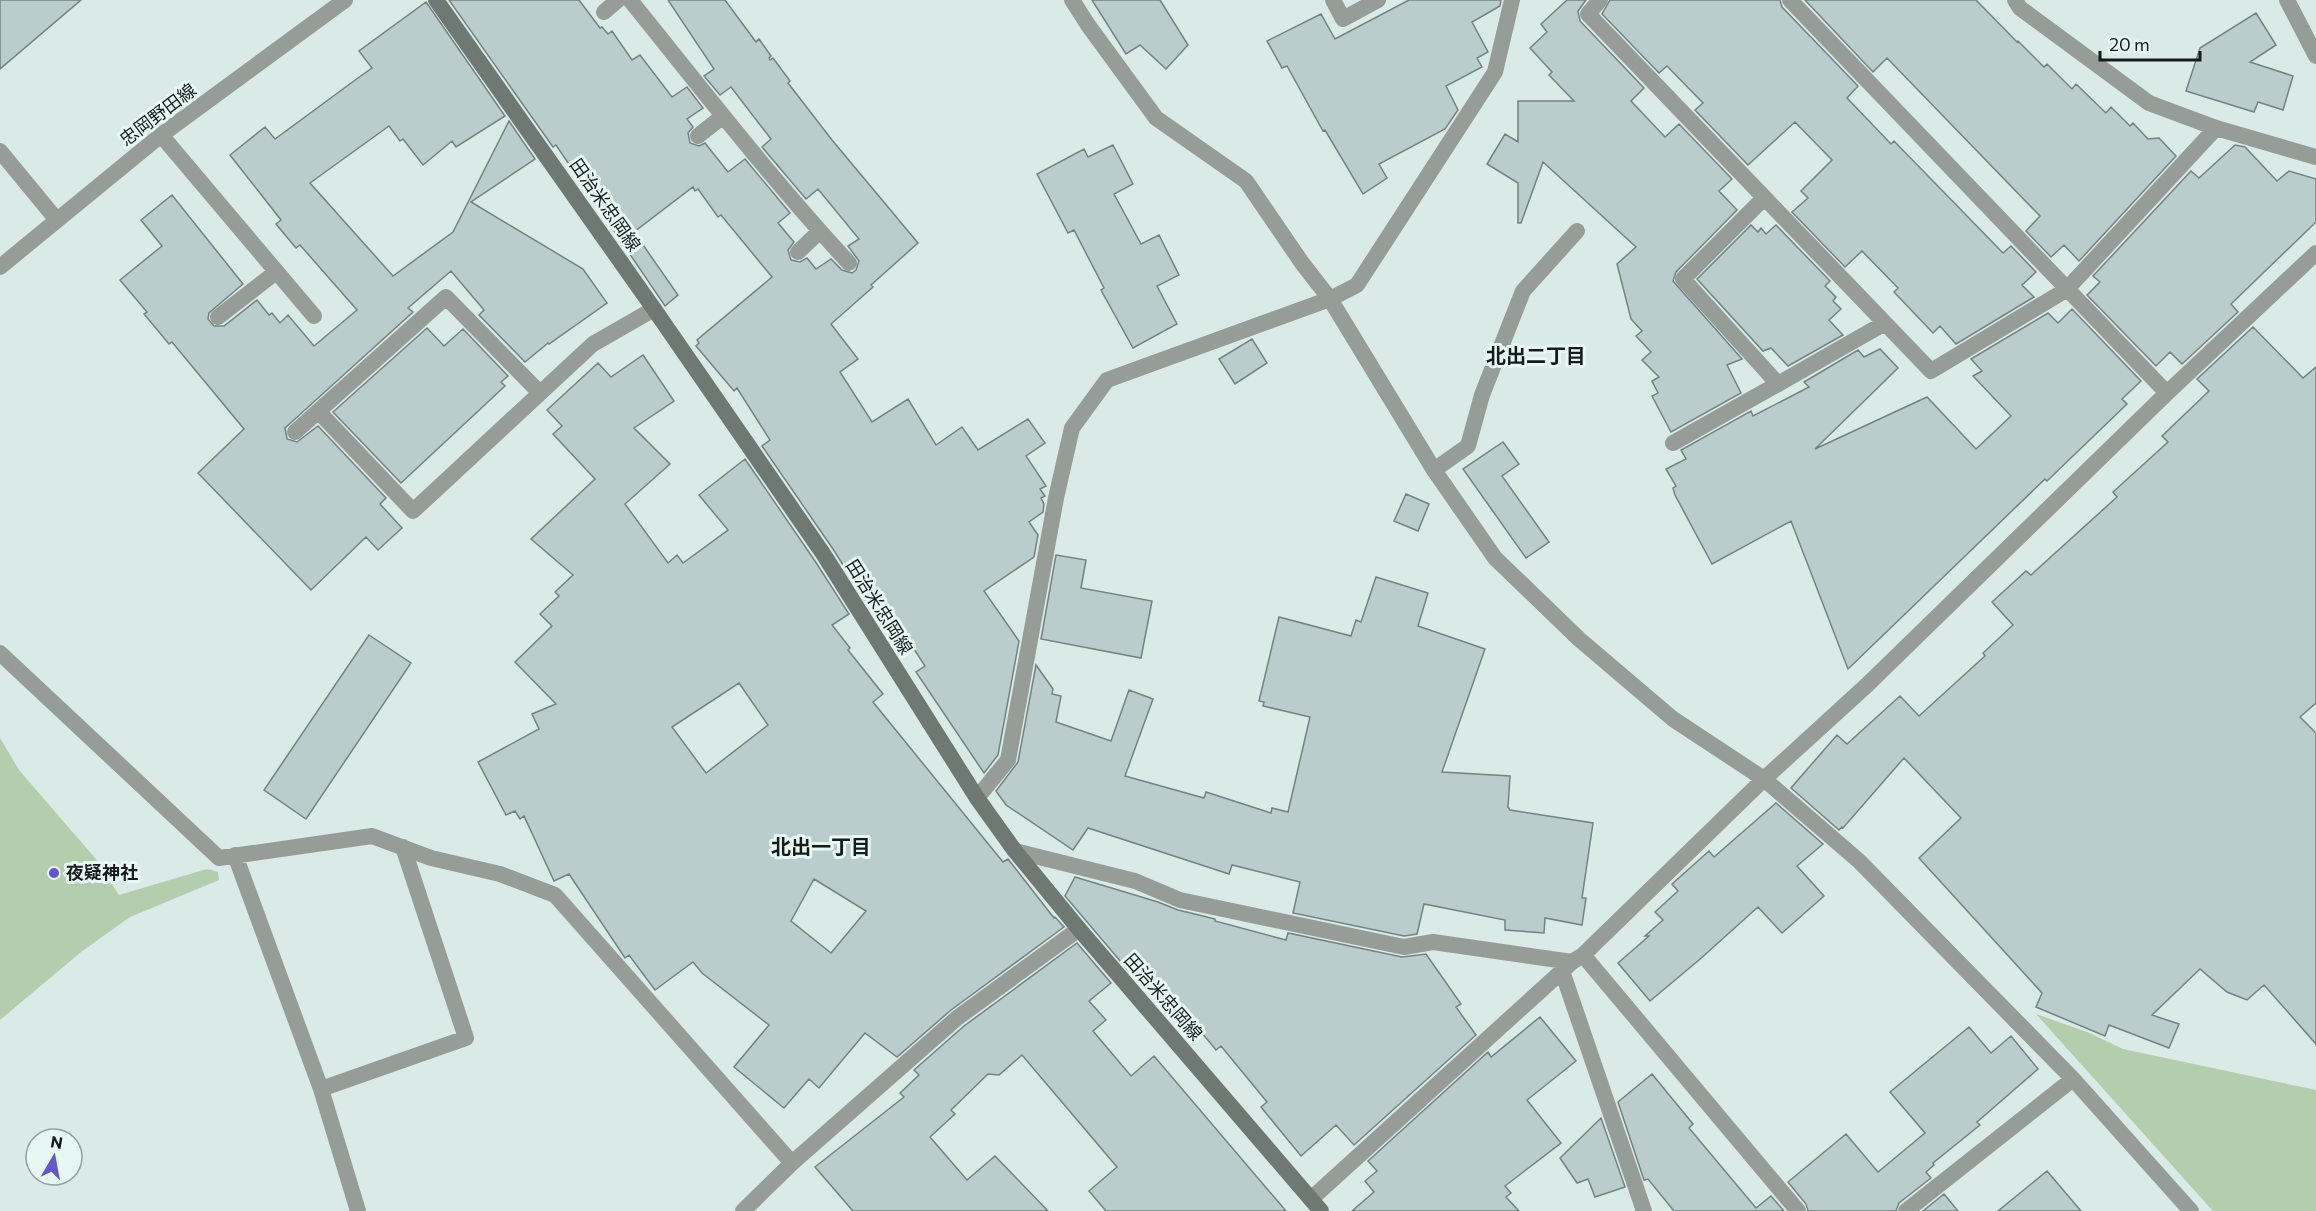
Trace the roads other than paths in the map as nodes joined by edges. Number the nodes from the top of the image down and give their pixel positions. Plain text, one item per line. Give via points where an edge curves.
1 (345, 0) edge
2 (436, 0) edge
3 (618, 0) edge
4 (630, 0) edge
5 (1072, 0) edge
6 (1333, 0) edge
7 (1378, 0) edge
8 (1512, 0) edge
9 (1600, 0) edge
10 (1790, 0) edge
11 (2015, 0) edge
12 (2287, 0) edge
13 (604, 12) dead end
14 (2316, 56) edge
15 (723, 116) junction
16 (2216, 128) junction
17 (161, 135) junction
18 (698, 136) dead end
19 (0, 151) edge
20 (2316, 158) edge
21 (1764, 198) junction
22 (56, 219) junction
23 (820, 231) junction
24 (1577, 231) dead end
25 (798, 252) dead end
26 (2316, 253) edge
27 (849, 264) dead end
28 (0, 267) edge
29 (276, 272) junction
30 (2066, 290) junction
31 (1330, 299) junction
32 (654, 309) junction
33 (314, 316) dead end
34 (218, 317) dead end
35 (1885, 323) junction
36 (1778, 384) junction
37 (540, 393) junction
38 (2167, 393) junction
39 (318, 411) junction
40 (295, 432) dead end
41 (1673, 443) dead end
42 (1434, 470) junction
43 (0, 654) edge
44 (1764, 779) junction
45 (977, 798) junction
46 (402, 847) junction
47 (1015, 851) junction
48 (234, 855) junction
49 (1079, 929) junction
50 (1572, 963) junction
51 (2073, 1079) junction
52 (321, 1089) junction
53 (792, 1163) junction
54 (1316, 1205) edge
55 (358, 1211) edge
56 (743, 1211) edge
57 (1644, 1211) edge
58 (1798, 1211) edge
59 (1906, 1211) edge
60 (2191, 1211) edge

1 - 17 street, 忠岡野田線
2 - 32 main road, 田治米忠岡線
3 - 13 street
4 - 15 street
5 - 31 street via 1156,118 1246,181
6 - 7 street via 1343,19
8 - 31 street via 1495,72 1357,285
9 - 21 street via 1588,14
10 - 30 street
11 - 16 street via 2020,8 2149,103
12 - 14 street
15 - 18 street
15 - 23 street
16 - 20 street
16 - 30 street
17 - 22 street, 忠岡野田線
17 - 29 street
19 - 22 street
21 - 35 street
21 - 36 street via 1683,279
22 - 28 street, 忠岡野田線
23 - 25 street
23 - 27 street
24 - 42 street via 1523,291 1482,395 1468,446
26 - 38 street
29 - 33 street
29 - 34 street
30 - 35 street via 1931,371
30 - 38 street
31 - 42 street
31 - 45 street via 1107,380 1072,428 1008,760
32 - 37 street via 593,345
32 - 45 main road, 田治米忠岡線 via 824,555
35 - 36 street
36 - 41 street
37 - 39 street via 446,297
37 - 39 street via 413,511
38 - 44 street via 1867,685
39 - 40 street
42 - 44 street via 1495,558 1579,639 1673,719
43 - 48 street via 219,858
44 - 50 street
44 - 51 street via 1859,861
45 - 47 main road, 田治米忠岡線
46 - 48 street via 372,836
46 - 52 street via 466,1038
46 - 53 street via 555,894
47 - 49 main road, 田治米忠岡線
47 - 50 street via 1135,881 1180,900 1404,947 1433,942
48 - 52 street
49 - 53 street via 957,1018
49 - 54 main road, 田治米忠岡線
50 - 54 street
50 - 57 street
50 - 58 street
51 - 59 street
51 - 60 street
52 - 55 street
53 - 56 street

